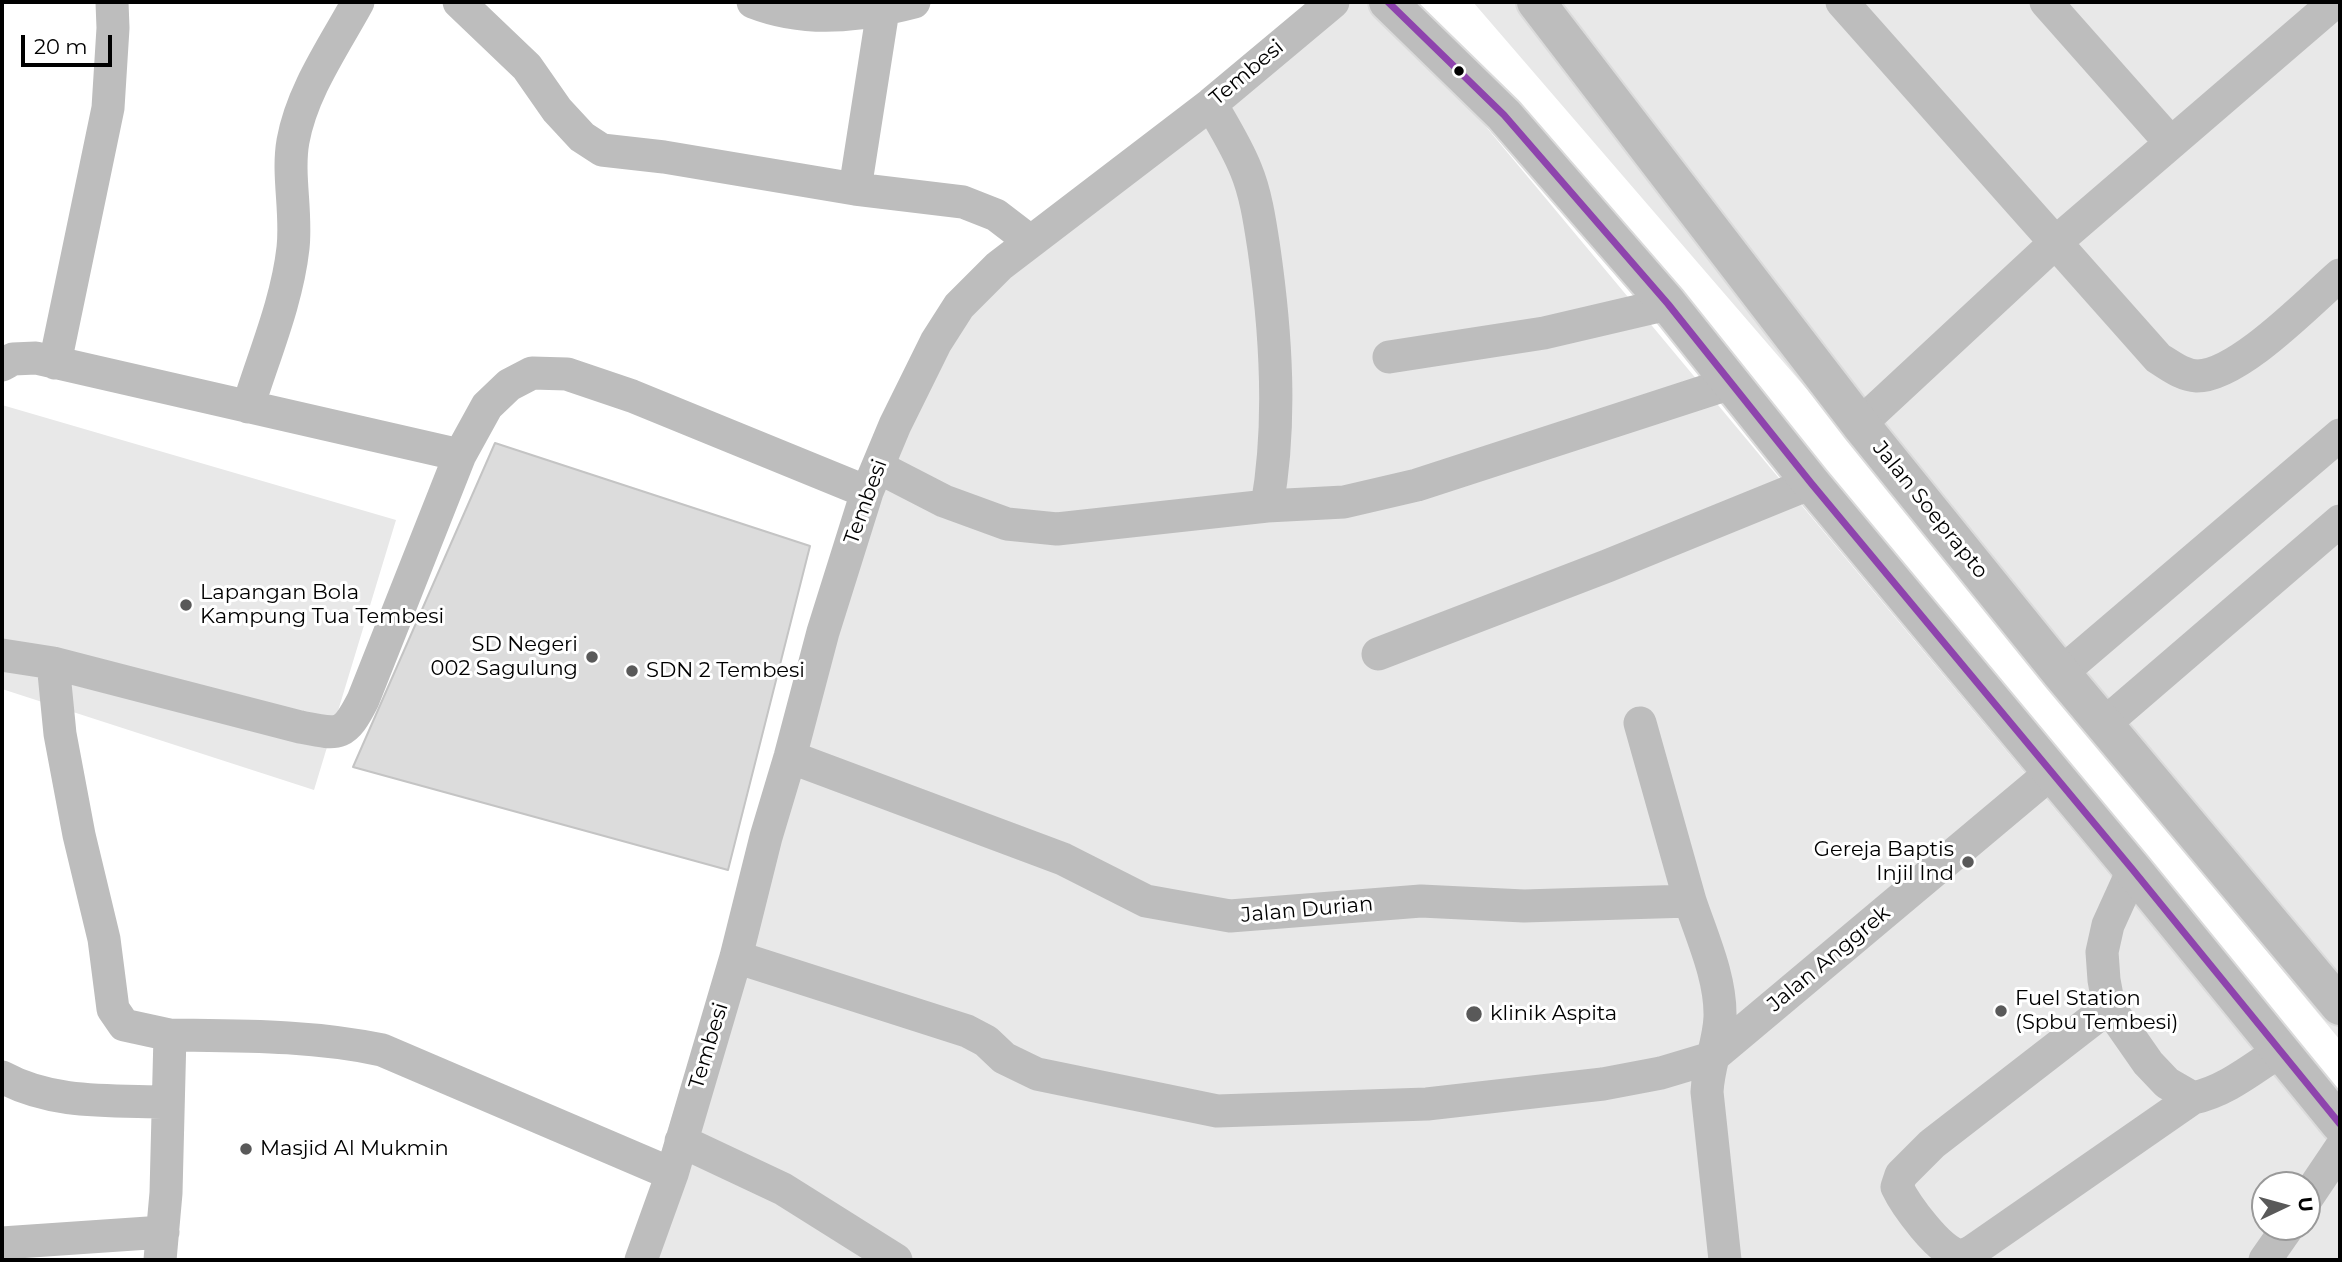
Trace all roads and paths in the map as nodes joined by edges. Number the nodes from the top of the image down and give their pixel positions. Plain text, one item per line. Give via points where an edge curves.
1 (112, 2) edge
2 (358, 2) edge
3 (460, 2) edge
4 (753, 2) edge
5 (1333, 2) edge
6 (1388, 2) edge
7 (1536, 2) edge
8 (1842, 2) edge
9 (2335, 2) edge
10 (899, 6) edge
11 (2059, 6) edge
12 (1211, 104) junction
13 (2170, 142) junction
14 (855, 189) junction
15 (1030, 241) junction
16 (2056, 242) junction
17 (2340, 275) edge
18 (1668, 304) junction
19 (1389, 358) dead end
20 (55, 363) junction
21 (2, 365) edge
22 (1731, 383) junction
23 (248, 407) junction
24 (1860, 424) junction
25 (2340, 435) edge
26 (460, 455) junction
27 (872, 480) junction
28 (1811, 483) junction
29 (1267, 506) junction
30 (2340, 521) edge
31 (1378, 654) dead end
32 (2, 655) edge
33 (53, 663) junction
34 (2062, 673) junction
35 (1640, 723) dead end
36 (2104, 724) junction
37 (790, 757) junction
38 (2052, 772) junction
39 (2133, 870) junction
40 (1690, 901) junction
41 (736, 957) junction
42 (2340, 1006) edge
43 (2109, 1007) junction
44 (170, 1035) junction
45 (2280, 1051) junction
46 (1712, 1058) junction
47 (2, 1077) edge
48 (2193, 1098) junction
49 (167, 1102) junction
50 (2340, 1124) edge
51 (681, 1141) junction
52 (2340, 1149) edge
53 (671, 1174) junction
54 (2321, 1177) edge
55 (2278, 1241) edge
56 (2, 1243) edge
57 (162, 1246) edge
58 (641, 1260) edge
59 (896, 1260) edge
60 (1725, 1260) edge
61 (2265, 1260) edge

1 - 20 street via 108,108
2 - 23 street via 308,94 293,141 293,252
3 - 14 street via 527,67 582,137 601,150
4 - 10 street via 807,16 850,16
5 - 12 street, Tembesi
6 - 18 highway via 1504,115
7 - 24 highway, Jalan Soeprapto
8 - 16 street
9 - 13 street
10 - 14 street
11 - 13 street
12 - 15 street, Tembesi
12 - 29 street via 1247,171 1260,222 1275,363 1275,436
13 - 16 street
14 - 15 street via 963,202 996,215
15 - 27 street, Tembesi via 959,306 936,342
16 - 17 street via 2158,358 2180,373 2195,376 2222,371 2247,357
16 - 24 street
18 - 19 street via 1544,333
18 - 22 highway
20 - 21 street via 24,357
20 - 23 street
22 - 28 highway
22 - 29 street via 1417,485 1344,502
23 - 26 street
24 - 34 highway, Jalan Soeprapto
25 - 34 street
26 - 27 street via 487,405 509,385 532,373 567,374
26 - 33 street via 363,700 345,729 325,732 300,727
27 - 29 street via 1007,524 1056,529
27 - 37 street, Tembesi via 823,632
28 - 31 street
28 - 38 highway
30 - 36 street
32 - 33 street
33 - 44 street via 60,734 104,939 113,1009 124,1025
34 - 36 highway, Jalan Soeprapto
35 - 40 street
36 - 42 highway, Jalan Soeprapto
37 - 40 street, Jalan Durian via 1063,859 1146,901 1230,916 1421,901 1524,906
37 - 41 street, Tembesi
38 - 39 highway
38 - 46 street, Jalan Anggrek
39 - 43 street via 2108,925 2102,952
39 - 45 highway
40 - 46 street via 1715,978 1720,1015
41 - 46 street, Jalan Anggrek via 967,1031 1004,1058 1037,1074 1217,1111 1427,1104 1603,1084
41 - 51 street, Tembesi
43 - 48 street via 2148,1063 2167,1083
43 - 48 street via 1901,1174 1897,1187 1903,1200 1938,1241 1959,1255 1974,1251
44 - 49 street
44 - 53 street via 340,1041 382,1050
45 - 48 street via 2227,1086
45 - 50 highway
46 - 60 street via 1707,1092
47 - 49 street via 48,1096
49 - 57 street
51 - 53 street, Tembesi
51 - 59 street via 783,1189
52 - 54 street
53 - 58 street, Tembesi
55 - 61 street
56 - 57 street

